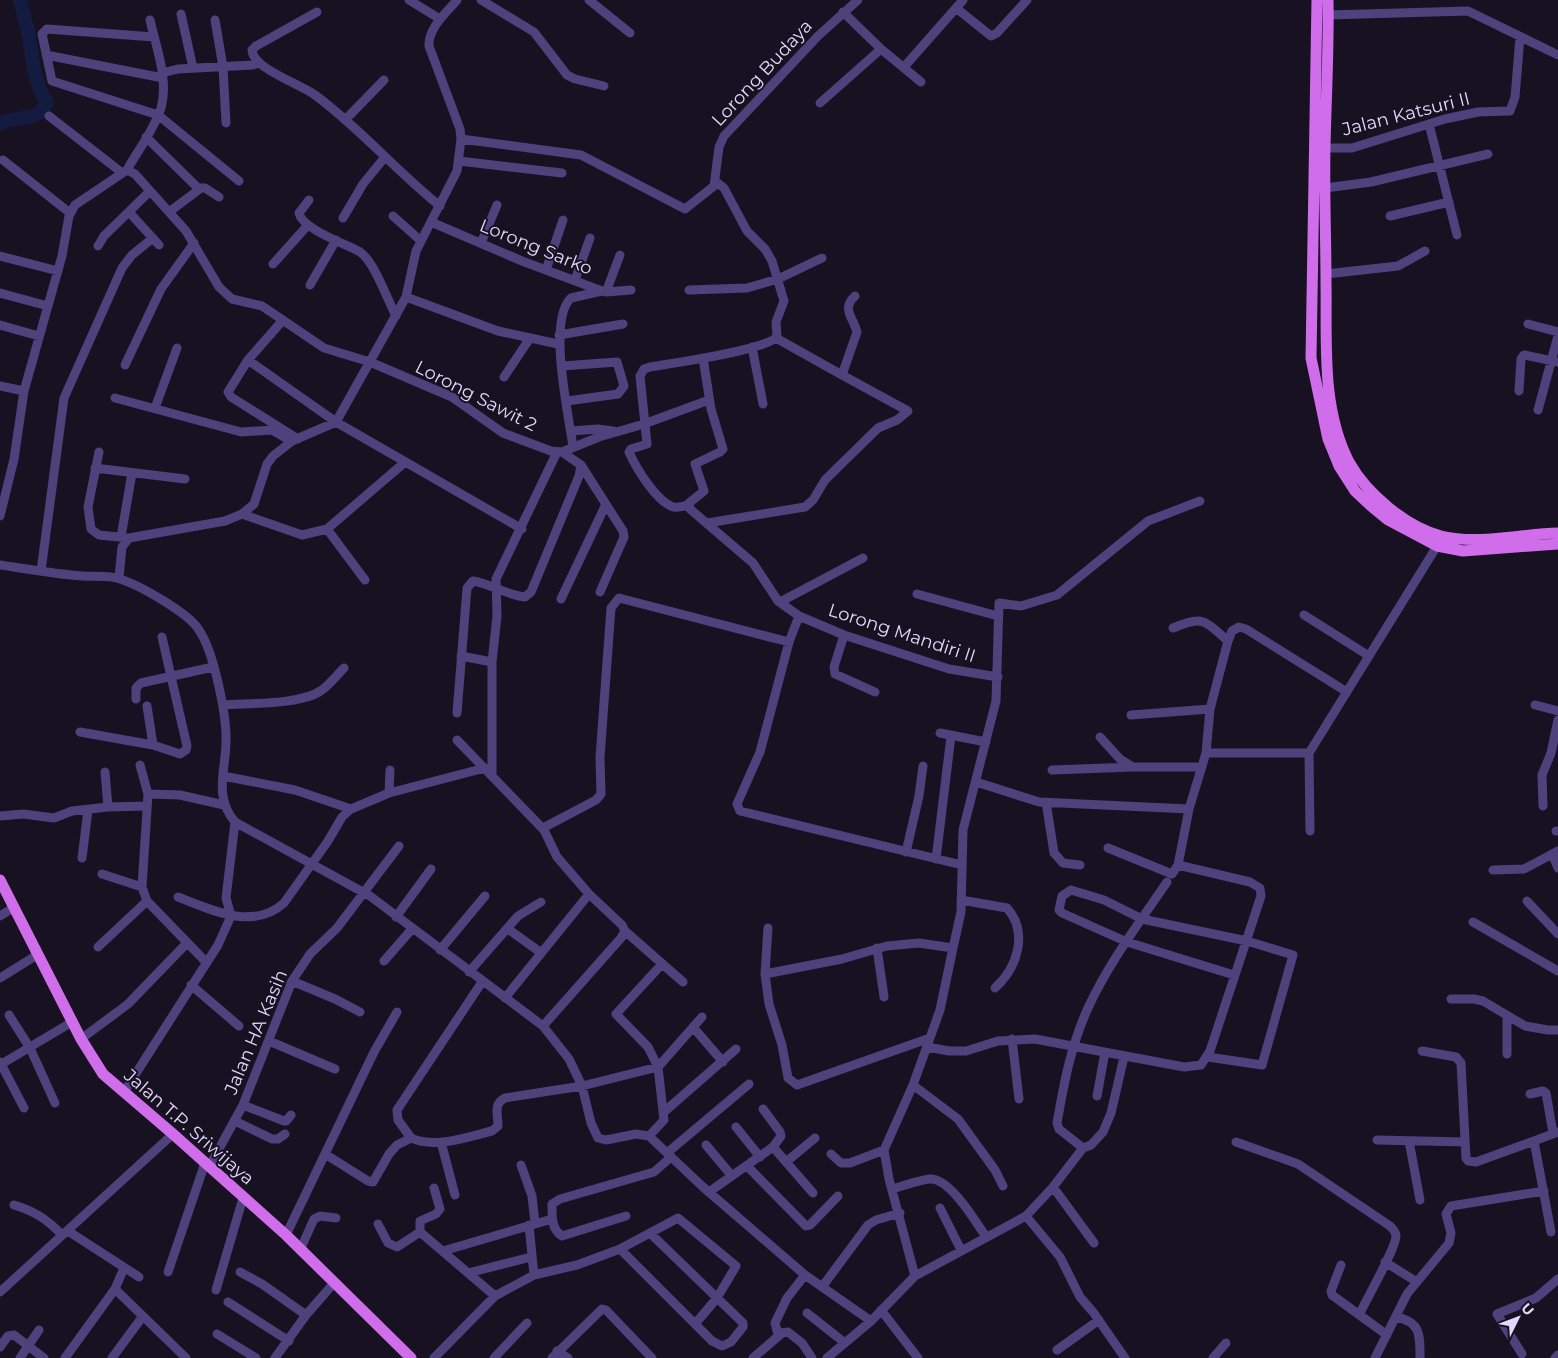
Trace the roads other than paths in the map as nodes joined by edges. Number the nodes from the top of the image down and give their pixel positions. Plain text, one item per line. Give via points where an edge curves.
1 (409, 0) edge
2 (457, 0) edge
3 (481, 0) edge
4 (589, 0) edge
5 (858, 0) edge
6 (963, 0) edge
7 (1027, 0) edge
8 (1317, 0) edge
9 (1328, 0) edge
10 (956, 8) junction
11 (317, 12) dead end
12 (843, 12) junction
13 (181, 14) dead end
14 (1328, 14) junction
15 (440, 19) junction
16 (150, 20) dead end
17 (215, 20) dead end
18 (630, 33) dead end
19 (154, 37) junction
20 (1520, 37) junction
21 (881, 48) junction
22 (1558, 54) edge
23 (46, 55) junction
24 (259, 63) junction
25 (223, 67) junction
26 (904, 67) junction
27 (193, 68) junction
28 (162, 76) junction
29 (384, 80) dead end
30 (921, 82) dead end
31 (604, 86) dead end
32 (820, 103) dead end
33 (158, 115) junction
34 (49, 116) dead end
35 (345, 120) junction
36 (226, 124) dead end
37 (1430, 124) junction
38 (146, 137) junction
39 (461, 139) junction
40 (1325, 148) junction
41 (1488, 154) dead end
42 (385, 157) junction
43 (3, 160) dead end
44 (1320, 160) junction
45 (459, 161) junction
46 (1440, 166) junction
47 (124, 171) junction
48 (562, 173) dead end
49 (239, 181) dead end
50 (715, 181) junction
51 (1325, 188) junction
52 (199, 189) junction
53 (150, 191) junction
54 (219, 197) dead end
55 (309, 200) dead end
56 (1449, 202) junction
57 (497, 205) dead end
58 (440, 206) junction
59 (129, 212) junction
60 (169, 212) junction
61 (70, 213) junction
62 (393, 216) dead end
63 (1390, 216) dead end
64 (343, 218) dead end
65 (563, 220) dead end
66 (431, 222) junction
67 (308, 225) junction
68 (1457, 235) dead end
69 (590, 238) dead end
70 (336, 240) junction
71 (421, 241) junction
72 (194, 243) junction
73 (481, 243) junction
74 (98, 246) dead end
75 (1425, 251) dead end
76 (620, 255) dead end
77 (0, 256) edge
78 (822, 258) dead end
79 (273, 264) dead end
80 (546, 270) junction
81 (58, 271) junction
82 (1326, 274) junction
83 (778, 279) junction
84 (575, 280) junction
85 (310, 285) dead end
86 (631, 290) dead end
87 (689, 290) dead end
88 (604, 291) junction
89 (0, 293) edge
90 (855, 296) dead end
91 (406, 297) junction
92 (48, 306) junction
93 (396, 316) junction
94 (282, 320) junction
95 (623, 324) dead end
96 (1528, 324) dead end
97 (0, 325) edge
98 (1558, 334) edge
99 (39, 336) junction
100 (530, 338) junction
101 (776, 338) junction
102 (559, 339) junction
103 (752, 347) junction
104 (177, 348) dead end
105 (703, 358) junction
106 (248, 360) junction
107 (370, 362) junction
108 (1554, 362) edge
109 (125, 364) dead end
110 (562, 366) junction
111 (842, 375) junction
112 (504, 377) dead end
113 (0, 386) edge
114 (1519, 390) dead end
115 (24, 391) junction
116 (115, 398) dead end
117 (709, 400) junction
118 (567, 401) junction
119 (763, 404) dead end
120 (154, 408) junction
121 (1538, 410) dead end
122 (336, 422) junction
123 (644, 424) junction
124 (571, 431) junction
125 (615, 431) junction
126 (295, 440) junction
127 (573, 447) junction
128 (99, 452) dead end
129 (560, 452) junction
130 (404, 463) junction
131 (581, 465) junction
132 (95, 468) junction
133 (132, 473) junction
134 (185, 479) dead end
135 (3, 489) edge
136 (1200, 501) dead end
137 (606, 504) junction
138 (688, 505) junction
139 (242, 514) junction
140 (0, 516) edge
141 (707, 523) junction
142 (327, 529) junction
143 (522, 529) junction
144 (1558, 533) edge
145 (125, 538) junction
146 (1558, 544) edge
147 (1437, 546) junction
148 (863, 558) dead end
149 (0, 565) edge
150 (41, 571) junction
151 (119, 578) junction
152 (365, 580) dead end
153 (495, 586) junction
154 (600, 592) dead end
155 (917, 594) dead end
156 (561, 599) dead end
157 (780, 602) junction
158 (799, 616) junction
159 (998, 616) junction
160 (1304, 616) dead end
161 (1172, 628) dead end
162 (844, 635) junction
163 (162, 637) dead end
164 (1228, 640) junction
165 (789, 642) junction
166 (460, 656) junction
167 (1369, 656) junction
168 (492, 662) junction
169 (213, 667) junction
170 (344, 668) dead end
171 (172, 676) junction
172 (998, 677) junction
173 (875, 692) dead end
174 (1347, 692) junction
175 (136, 699) dead end
176 (223, 705) junction
177 (1535, 705) dead end
178 (147, 706) dead end
179 (1210, 709) junction
180 (1558, 711) edge
181 (456, 714) dead end
182 (1131, 715) dead end
183 (1558, 720) edge
184 (80, 732) dead end
185 (940, 733) dead end
186 (951, 736) junction
187 (1100, 737) dead end
188 (457, 740) dead end
189 (986, 742) junction
190 (153, 745) junction
191 (1206, 753) junction
192 (1309, 753) junction
193 (140, 765) dead end
194 (924, 766) dead end
195 (1134, 767) junction
196 (1202, 767) junction
197 (485, 768) junction
198 (390, 770) dead end
199 (1052, 770) dead end
200 (105, 772) dead end
201 (223, 776) junction
202 (492, 776) junction
203 (976, 782) junction
204 (148, 794) junction
205 (389, 794) junction
206 (1046, 802) junction
207 (224, 805) junction
208 (108, 806) junction
209 (147, 806) junction
210 (1543, 806) dead end
211 (351, 809) junction
212 (1189, 809) junction
213 (88, 810) junction
214 (0, 816) edge
215 (235, 822) junction
216 (543, 828) junction
217 (1310, 831) dead end
218 (399, 846) dead end
219 (1108, 848) dead end
220 (906, 852) junction
221 (1555, 852) edge
222 (82, 858) dead end
223 (936, 859) junction
224 (312, 863) junction
225 (962, 865) junction
226 (1080, 865) dead end
227 (1178, 865) junction
228 (431, 868) dead end
229 (1558, 868) edge
230 (1493, 870) dead end
231 (102, 874) dead end
232 (0, 880) edge
233 (1167, 882) dead end
234 (142, 887) junction
235 (362, 894) junction
236 (589, 894) junction
237 (485, 896) dead end
238 (178, 897) dead end
239 (961, 900) junction
240 (147, 901) junction
241 (1527, 901) dead end
242 (541, 902) dead end
243 (13, 908) junction
244 (0, 916) edge
245 (231, 916) junction
246 (396, 917) junction
247 (1142, 919) junction
248 (1473, 922) dead end
249 (768, 928) dead end
250 (412, 929) junction
251 (508, 929) junction
252 (625, 931) junction
253 (1558, 934) edge
254 (1246, 941) junction
255 (1126, 942) junction
256 (186, 944) junction
257 (98, 947) dead end
258 (878, 948) junction
259 (953, 948) junction
260 (440, 950) junction
261 (540, 952) junction
262 (37, 955) junction
263 (384, 961) dead end
264 (206, 962) junction
265 (662, 964) junction
266 (1558, 971) edge
267 (469, 972) junction
268 (765, 974) junction
269 (1234, 975) junction
270 (0, 978) edge
271 (292, 981) junction
272 (482, 982) junction
273 (683, 982) dead end
274 (190, 985) junction
275 (995, 988) dead end
276 (884, 997) dead end
277 (504, 998) junction
278 (1451, 999) dead end
279 (360, 1012) dead end
280 (397, 1012) dead end
281 (9, 1015) dead end
282 (1507, 1016) junction
283 (702, 1017) dead end
284 (72, 1022) junction
285 (239, 1026) dead end
286 (543, 1026) junction
287 (693, 1027) junction
288 (1558, 1030) edge
289 (81, 1039) junction
290 (1012, 1039) junction
291 (269, 1041) junction
292 (928, 1043) junction
293 (1073, 1046) junction
294 (30, 1048) junction
295 (736, 1049) dead end
296 (1422, 1051) dead end
297 (1105, 1052) junction
298 (1507, 1054) dead end
299 (1124, 1057) junction
300 (1208, 1057) junction
301 (723, 1062) junction
302 (1, 1064) edge
303 (658, 1068) junction
304 (335, 1069) dead end
305 (749, 1084) dead end
306 (913, 1085) junction
307 (582, 1086) junction
308 (124, 1092) junction
309 (1530, 1094) dead end
310 (1097, 1096) dead end
311 (1019, 1099) dead end
312 (55, 1103) dead end
313 (243, 1105) junction
314 (24, 1108) dead end
315 (763, 1110) dead end
316 (664, 1112) junction
317 (291, 1115) dead end
318 (235, 1121) junction
319 (736, 1127) dead end
320 (1555, 1133) edge
321 (173, 1134) junction
322 (284, 1134) dead end
323 (649, 1136) junction
324 (411, 1138) junction
325 (815, 1138) dead end
326 (1377, 1140) dead end
327 (1409, 1140) junction
328 (1534, 1140) junction
329 (441, 1142) junction
330 (1236, 1142) dead end
331 (1465, 1142) junction
332 (706, 1145) dead end
333 (773, 1147) junction
334 (1083, 1148) junction
335 (884, 1150) junction
336 (325, 1154) junction
337 (831, 1154) dead end
338 (669, 1155) junction
339 (760, 1157) junction
340 (786, 1162) junction
341 (207, 1165) junction
342 (521, 1165) dead end
343 (747, 1166) junction
344 (732, 1176) junction
345 (1003, 1186) dead end
346 (1053, 1187) junction
347 (434, 1188) dead end
348 (892, 1189) junction
349 (1544, 1191) junction
350 (709, 1192) junction
351 (814, 1193) dead end
352 (455, 1195) dead end
353 (838, 1196) dead end
354 (243, 1198) junction
355 (1420, 1200) dead end
356 (14, 1205) dead end
357 (940, 1208) dead end
358 (900, 1213) junction
359 (626, 1216) dead end
360 (1026, 1216) junction
361 (336, 1218) dead end
362 (552, 1219) junction
363 (378, 1224) dead end
364 (532, 1224) junction
365 (420, 1232) junction
366 (1551, 1232) dead end
367 (65, 1233) junction
368 (650, 1234) junction
369 (286, 1235) junction
370 (986, 1237) junction
371 (1094, 1243) dead end
372 (620, 1249) junction
373 (300, 1250) junction
374 (962, 1250) junction
375 (442, 1251) junction
376 (531, 1257) junction
377 (1385, 1262) junction
378 (1341, 1265) dead end
379 (124, 1268) junction
380 (168, 1272) dead end
381 (240, 1272) dead end
382 (468, 1273) junction
383 (534, 1275) junction
384 (805, 1275) junction
385 (915, 1276) junction
386 (139, 1277) dead end
387 (1558, 1279) edge
388 (1418, 1282) junction
389 (334, 1284) junction
390 (822, 1287) junction
391 (114, 1289) junction
392 (216, 1290) dead end
393 (0, 1292) edge
394 (495, 1296) junction
395 (716, 1298) junction
396 (228, 1302) dead end
397 (881, 1310) junction
398 (807, 1313) dead end
399 (306, 1315) junction
400 (1359, 1315) junction
401 (142, 1316) junction
402 (1396, 1317) junction
403 (1099, 1320) junction
404 (870, 1321) junction
405 (527, 1323) dead end
406 (696, 1324) junction
407 (39, 1330) dead end
408 (782, 1333) junction
409 (217, 1334) dead end
410 (1387, 1335) junction
411 (288, 1341) junction
412 (844, 1343) junction
413 (1226, 1343) dead end
414 (28, 1345) junction
415 (0, 1347) edge
416 (1057, 1350) dead end
417 (1522, 1354) dead end
418 (554, 1355) edge
419 (1558, 1355) edge
420 (406, 1356) edge
421 (277, 1357) edge
422 (1122, 1357) edge
423 (20, 1358) edge
424 (44, 1358) edge
425 (66, 1358) edge
426 (112, 1358) edge
427 (186, 1358) edge
428 (256, 1358) edge
429 (434, 1358) edge
430 (494, 1358) edge
431 (568, 1358) edge
432 (652, 1358) edge
433 (754, 1358) edge
434 (812, 1358) edge
435 (827, 1358) edge
436 (918, 1358) edge
437 (1213, 1358) edge
438 (1375, 1358) edge
439 (1420, 1358) edge
440 (1555, 1358) edge

1 - 15 street
2 - 15 street
3 - 31 street via 534,32 566,75
4 - 18 street
5 - 12 street, Lorong Budaya
6 - 10 street
7 - 10 street via 994,36
8 - 44 main road
9 - 14 main road
10 - 26 street
11 - 24 street via 254,48 252,54
12 - 21 street
12 - 50 street, Lorong Budaya via 724,136 719,147
13 - 27 street
14 - 20 street via 1468,11
14 - 40 main road
15 - 39 street via 431,33 429,46
16 - 19 street
17 - 25 street
19 - 23 street via 47,29 42,34
19 - 28 street
20 - 22 street
20 - 37 street, Jalan Katsuri II via 1515,97 1510,111 1478,112
21 - 26 street
21 - 32 street
23 - 28 street
23 - 33 street via 52,81
24 - 25 street
24 - 35 street via 302,86
25 - 27 street
25 - 36 street
26 - 30 street
27 - 28 street via 175,69
28 - 33 street via 163,94
29 - 35 street
33 - 38 street
33 - 49 street
34 - 47 street, Lorong Sawit 2
35 - 42 street
37 - 40 street, Jalan Katsuri II via 1352,148
37 - 46 street
38 - 47 street
38 - 52 street
39 - 45 street
39 - 50 street via 580,155 682,209 713,188
40 - 44 main road
41 - 46 street
42 - 58 street
42 - 64 street via 363,184
43 - 61 street
44 - 51 main road
44 - 147 main road via 1311,358 1328,439 1339,466 1360,496 1388,520
45 - 48 street
45 - 58 street
46 - 51 street via 1372,182
46 - 56 street
47 - 53 street, Lorong Sawit 2 via 131,171
47 - 61 street via 75,205
50 - 83 street via 724,188 748,234 765,249
51 - 82 main road
52 - 54 street via 205,188
52 - 60 street
53 - 59 street
53 - 60 street, Lorong Sawit 2
55 - 67 street via 299,214
56 - 63 street
56 - 68 street
57 - 73 street
58 - 66 street
59 - 74 street
59 - 150 street via 156,242 132,255 122,268 66,392 60,415
60 - 72 street, Lorong Sawit 2
61 - 81 street
62 - 71 street
65 - 80 street
66 - 71 street
66 - 73 street, Lorong Sarko
67 - 70 street
67 - 79 street
69 - 84 street
70 - 85 street
70 - 93 street via 362,253 368,260
71 - 91 street
72 - 94 street, Lorong Sawit 2 via 224,293 239,302 262,306
72 - 109 street via 161,289
73 - 80 street, Lorong Sarko
75 - 82 street via 1398,266
76 - 88 street
77 - 81 street
78 - 83 street
80 - 84 street, Lorong Sarko
81 - 92 street
82 - 144 main road via 1327,366 1331,401 1339,436 1349,461 1364,484 1394,511 1440,536 1464,540
83 - 87 street via 740,290
83 - 101 street via 784,301 776,322
84 - 88 street, Lorong Sarko
86 - 88 street, Lorong Sarko
88 - 102 street via 571,298 567,302
89 - 92 street
90 - 111 street via 849,301 848,312 857,332
91 - 93 street
91 - 100 street via 498,331
92 - 99 street
93 - 107 street
94 - 106 street
94 - 107 street, Lorong Sawit 2 via 324,348
95 - 102 street
96 - 98 street
97 - 99 street
98 - 108 street
99 - 115 street
100 - 102 street
100 - 112 street
101 - 103 street
101 - 111 street
102 - 110 street
103 - 105 street
103 - 119 street
104 - 120 street
105 - 117 street
105 - 123 street via 644,369 640,376
106 - 122 street
106 - 126 street via 228,392
107 - 122 street
107 - 129 street, Lorong Sawit 2 via 452,397 503,432
108 - 114 street via 1524,355
108 - 121 street
110 - 118 street
110 - 118 street via 617,362 624,386 618,394
111 - 141 street via 908,411 878,428 825,480 805,507
113 - 115 street
115 - 135 street via 14,459
116 - 120 street
117 - 123 street
117 - 138 street via 723,449 695,464 704,491
118 - 124 street
120 - 126 street via 241,432 272,430
122 - 126 street
122 - 130 street
123 - 125 street
123 - 138 street via 647,444 630,451 636,469 672,506
124 - 125 street via 598,428
124 - 127 street
125 - 127 street
126 - 139 street via 272,456 254,504
127 - 129 street
128 - 132 street
129 - 131 street, Lorong Sawit 2
129 - 143 street
130 - 142 street
130 - 143 street
131 - 137 street
131 - 153 street via 580,476 531,592 525,597
132 - 133 street
132 - 145 street via 88,507 91,530 99,535
133 - 134 street
133 - 145 street
135 - 140 street
136 - 159 street via 1148,521 1058,595 1021,606 999,603
137 - 154 street via 624,537
137 - 156 street
138 - 141 street, Lorong Mandiri II
139 - 142 street via 302,535
139 - 145 street via 225,521
141 - 157 street, Lorong Mandiri II via 756,566
142 - 152 street
143 - 153 street
145 - 151 street
146 - 147 main road via 1464,551
147 - 167 street
148 - 157 street
149 - 150 street
150 - 151 street
151 - 169 street via 182,614 198,628
153 - 166 street via 473,581 467,588
153 - 168 street via 497,616
155 - 159 street
157 - 158 street, Lorong Mandiri II
158 - 162 street, Lorong Mandiri II
158 - 165 street
159 - 172 street
160 - 167 street
161 - 164 street via 1199,620
162 - 172 street, Lorong Mandiri II via 949,669
162 - 173 street via 834,667 835,674
163 - 171 street
164 - 174 street via 1232,631 1239,627 1246,629
164 - 179 street
165 - 216 street via 619,598 614,601 603,717 601,794 596,800
165 - 220 street via 760,752 738,808
166 - 168 street
166 - 181 street
167 - 174 street
168 - 202 street
169 - 171 street
169 - 176 street
170 - 176 street via 322,690 309,696
171 - 175 street via 138,686
171 - 190 street via 186,750 180,754
172 - 189 street
174 - 192 street
176 - 201 street via 227,722
177 - 180 street
178 - 190 street
179 - 182 street
179 - 191 street
183 - 210 street via 1551,753 1542,774
184 - 190 street
185 - 186 street
186 - 189 street
186 - 223 street
187 - 195 street via 1120,759
188 - 197 street
189 - 203 street
191 - 192 street
191 - 196 street
192 - 217 street
193 - 204 street
194 - 220 street
195 - 196 street
195 - 199 street
196 - 212 street
197 - 202 street
197 - 205 street
198 - 205 street
200 - 208 street
201 - 207 street via 221,791
201 - 211 street via 295,790
202 - 216 street
203 - 206 street
203 - 225 street via 963,830
204 - 207 street via 180,795
204 - 209 street
205 - 211 street
206 - 212 street
206 - 226 street via 1054,853 1063,863
207 - 215 street
208 - 209 street
208 - 213 street
209 - 234 street
211 - 224 street via 342,817
212 - 227 street
213 - 214 street via 72,811 54,818 23,814
213 - 222 street
215 - 224 street
215 - 245 street via 226,898
216 - 236 street via 554,854
218 - 235 street, Jalan HA Kasih
219 - 227 street via 1172,874
220 - 223 street
221 - 229 street
221 - 230 street via 1524,869
223 - 225 street
224 - 235 street
224 - 245 street via 277,909 265,915
225 - 239 street
227 - 254 street via 1256,884 1261,896
228 - 246 street
231 - 234 street
232 - 243 main road, Jalan T.P. Sriwijaya
233 - 247 street
234 - 240 street
235 - 246 street via 370,896
235 - 271 street, Jalan HA Kasih via 337,928 310,954
236 - 252 street
236 - 261 street
237 - 260 street
238 - 245 street
239 - 259 street
239 - 275 street via 1007,908 1019,925 1013,968
240 - 256 street
240 - 257 street
241 - 253 street
242 - 251 street via 518,916
243 - 244 street
243 - 262 main road, Jalan T.P. Sriwijaya
245 - 264 street via 218,946
246 - 250 street
247 - 254 street
247 - 255 street
247 - 255 street via 1104,900 1071,890 1062,896 1059,910 1062,913
248 - 266 street
249 - 268 street
250 - 260 street
250 - 263 street
251 - 261 street
251 - 267 street
252 - 265 street
252 - 286 street
254 - 269 street
254 - 300 street via 1293,954 1262,1065
255 - 269 street
255 - 293 street via 1088,1008
256 - 264 street
256 - 289 street via 128,1004
258 - 259 street via 919,944
258 - 268 street via 842,959
258 - 276 street
259 - 292 street via 940,1010
260 - 267 street
261 - 277 street
262 - 270 street
262 - 284 main road, Jalan T.P. Sriwijaya
264 - 274 street
265 - 273 street
265 - 303 street via 616,1014 648,1047
267 - 272 street
268 - 292 street via 769,1004 788,1078 797,1085
269 - 300 street
271 - 279 street
271 - 291 street, Jalan HA Kasih
272 - 277 street
272 - 324 street via 397,1110 398,1120
274 - 285 street
274 - 308 street
277 - 286 street
278 - 282 street via 1483,1001
280 - 336 street
281 - 294 street
282 - 288 street via 1525,1026
282 - 298 street
283 - 287 street
284 - 289 main road, Jalan T.P. Sriwijaya
284 - 294 street
286 - 307 street via 569,1059
287 - 301 street
287 - 303 street
289 - 308 main road, Jalan T.P. Sriwijaya via 94,1063
290 - 292 street via 966,1051 949,1051
290 - 293 street via 1034,1039
290 - 311 street
291 - 304 street
291 - 313 street, Jalan HA Kasih
292 - 306 street
293 - 297 street
293 - 334 street via 1057,1122 1059,1129
294 - 302 street
294 - 312 street
295 - 301 street
296 - 331 street via 1456,1057 1461,1063
297 - 299 street
297 - 310 street
299 - 300 street via 1192,1068 1202,1065
299 - 334 street via 1111,1113 1103,1132 1091,1145
301 - 316 street
302 - 314 street
303 - 307 street
303 - 316 street
305 - 338 street
306 - 335 street
306 - 345 street via 958,1119
307 - 323 street via 598,1138 606,1140 636,1134
307 - 329 street via 506,1098 496,1106 498,1126 492,1131
308 - 321 main road, Jalan T.P. Sriwijaya
309 - 320 street via 1546,1093
313 - 317 street via 284,1121
313 - 318 street, Jalan HA Kasih
315 - 333 street via 780,1132 781,1136
316 - 323 street via 664,1120
318 - 322 street via 272,1138 278,1139
318 - 341 street, Jalan HA Kasih
319 - 339 street
320 - 328 street
321 - 341 main road, Jalan T.P. Sriwijaya
321 - 367 street
323 - 338 street
324 - 329 street
324 - 336 street via 397,1145 389,1154 373,1182 368,1182
325 - 340 street
326 - 327 street
327 - 331 street
327 - 355 street
328 - 331 street via 1471,1162 1466,1158
328 - 349 street
329 - 352 street
330 - 377 street via 1298,1164 1390,1226 1396,1237
332 - 344 street
333 - 339 street
333 - 340 street
334 - 346 street
335 - 337 street via 850,1163 841,1163
335 - 348 street
336 - 369 street
338 - 350 street
338 - 362 street via 654,1172 560,1199 552,1204
339 - 343 street
340 - 351 street
341 - 354 main road, Jalan T.P. Sriwijaya
341 - 380 street, Jalan HA Kasih
342 - 364 street via 532,1196
343 - 344 street
343 - 353 street via 806,1226
344 - 350 street
346 - 360 street
346 - 371 street
347 - 365 street via 440,1209 420,1220
348 - 358 street
348 - 370 street via 930,1179 938,1180 960,1200
349 - 366 street
349 - 388 street via 1451,1206 1446,1214 1451,1234 1449,1243
350 - 384 street
354 - 369 main road, Jalan T.P. Sriwijaya
354 - 392 street
356 - 367 street via 34,1211
357 - 374 street
358 - 385 street
358 - 390 street via 868,1225
359 - 362 street via 562,1236 557,1233
360 - 370 street
360 - 403 street via 1060,1257 1080,1298
361 - 373 street via 320,1216 314,1219
362 - 364 street
363 - 365 street via 388,1243 397,1247
364 - 375 street
364 - 376 street
365 - 375 street
367 - 379 street
367 - 393 street
368 - 372 street
368 - 395 street
368 - 395 street via 678,1218 734,1263 737,1268
369 - 373 main road, Jalan T.P. Sriwijaya
370 - 374 street
372 - 383 street via 577,1265
372 - 406 street
373 - 389 main road, Jalan T.P. Sriwijaya
374 - 385 street
375 - 382 street
376 - 382 street
376 - 383 street
377 - 388 street
377 - 400 street
378 - 400 street via 1332,1295
379 - 386 street
379 - 391 street
381 - 399 street
382 - 394 street
383 - 394 street
384 - 390 street
384 - 408 street via 787,1298 774,1324
385 - 397 street
387 - 417 street via 1536,1298 1497,1314
388 - 402 street via 1407,1294
389 - 399 street
389 - 420 main road, Jalan T.P. Sriwijaya
390 - 404 street
391 - 401 street
391 - 425 street
394 - 429 street
395 - 406 street
395 - 406 street via 743,1323 740,1332 722,1346 712,1341
396 - 411 street
397 - 404 street
397 - 436 street
398 - 412 street
399 - 411 street
400 - 410 street
401 - 426 street
401 - 427 street
402 - 410 street
402 - 439 street via 1409,1320 1416,1326
403 - 416 street
403 - 422 street
404 - 412 street
405 - 430 street
407 - 414 street
408 - 433 street
408 - 434 street via 793,1333
409 - 428 street
410 - 438 street
411 - 421 street
412 - 435 street
413 - 437 street
414 - 415 street via 11,1335
414 - 423 street
414 - 424 street
418 - 431 street
418 - 432 street via 602,1309
419 - 440 street

